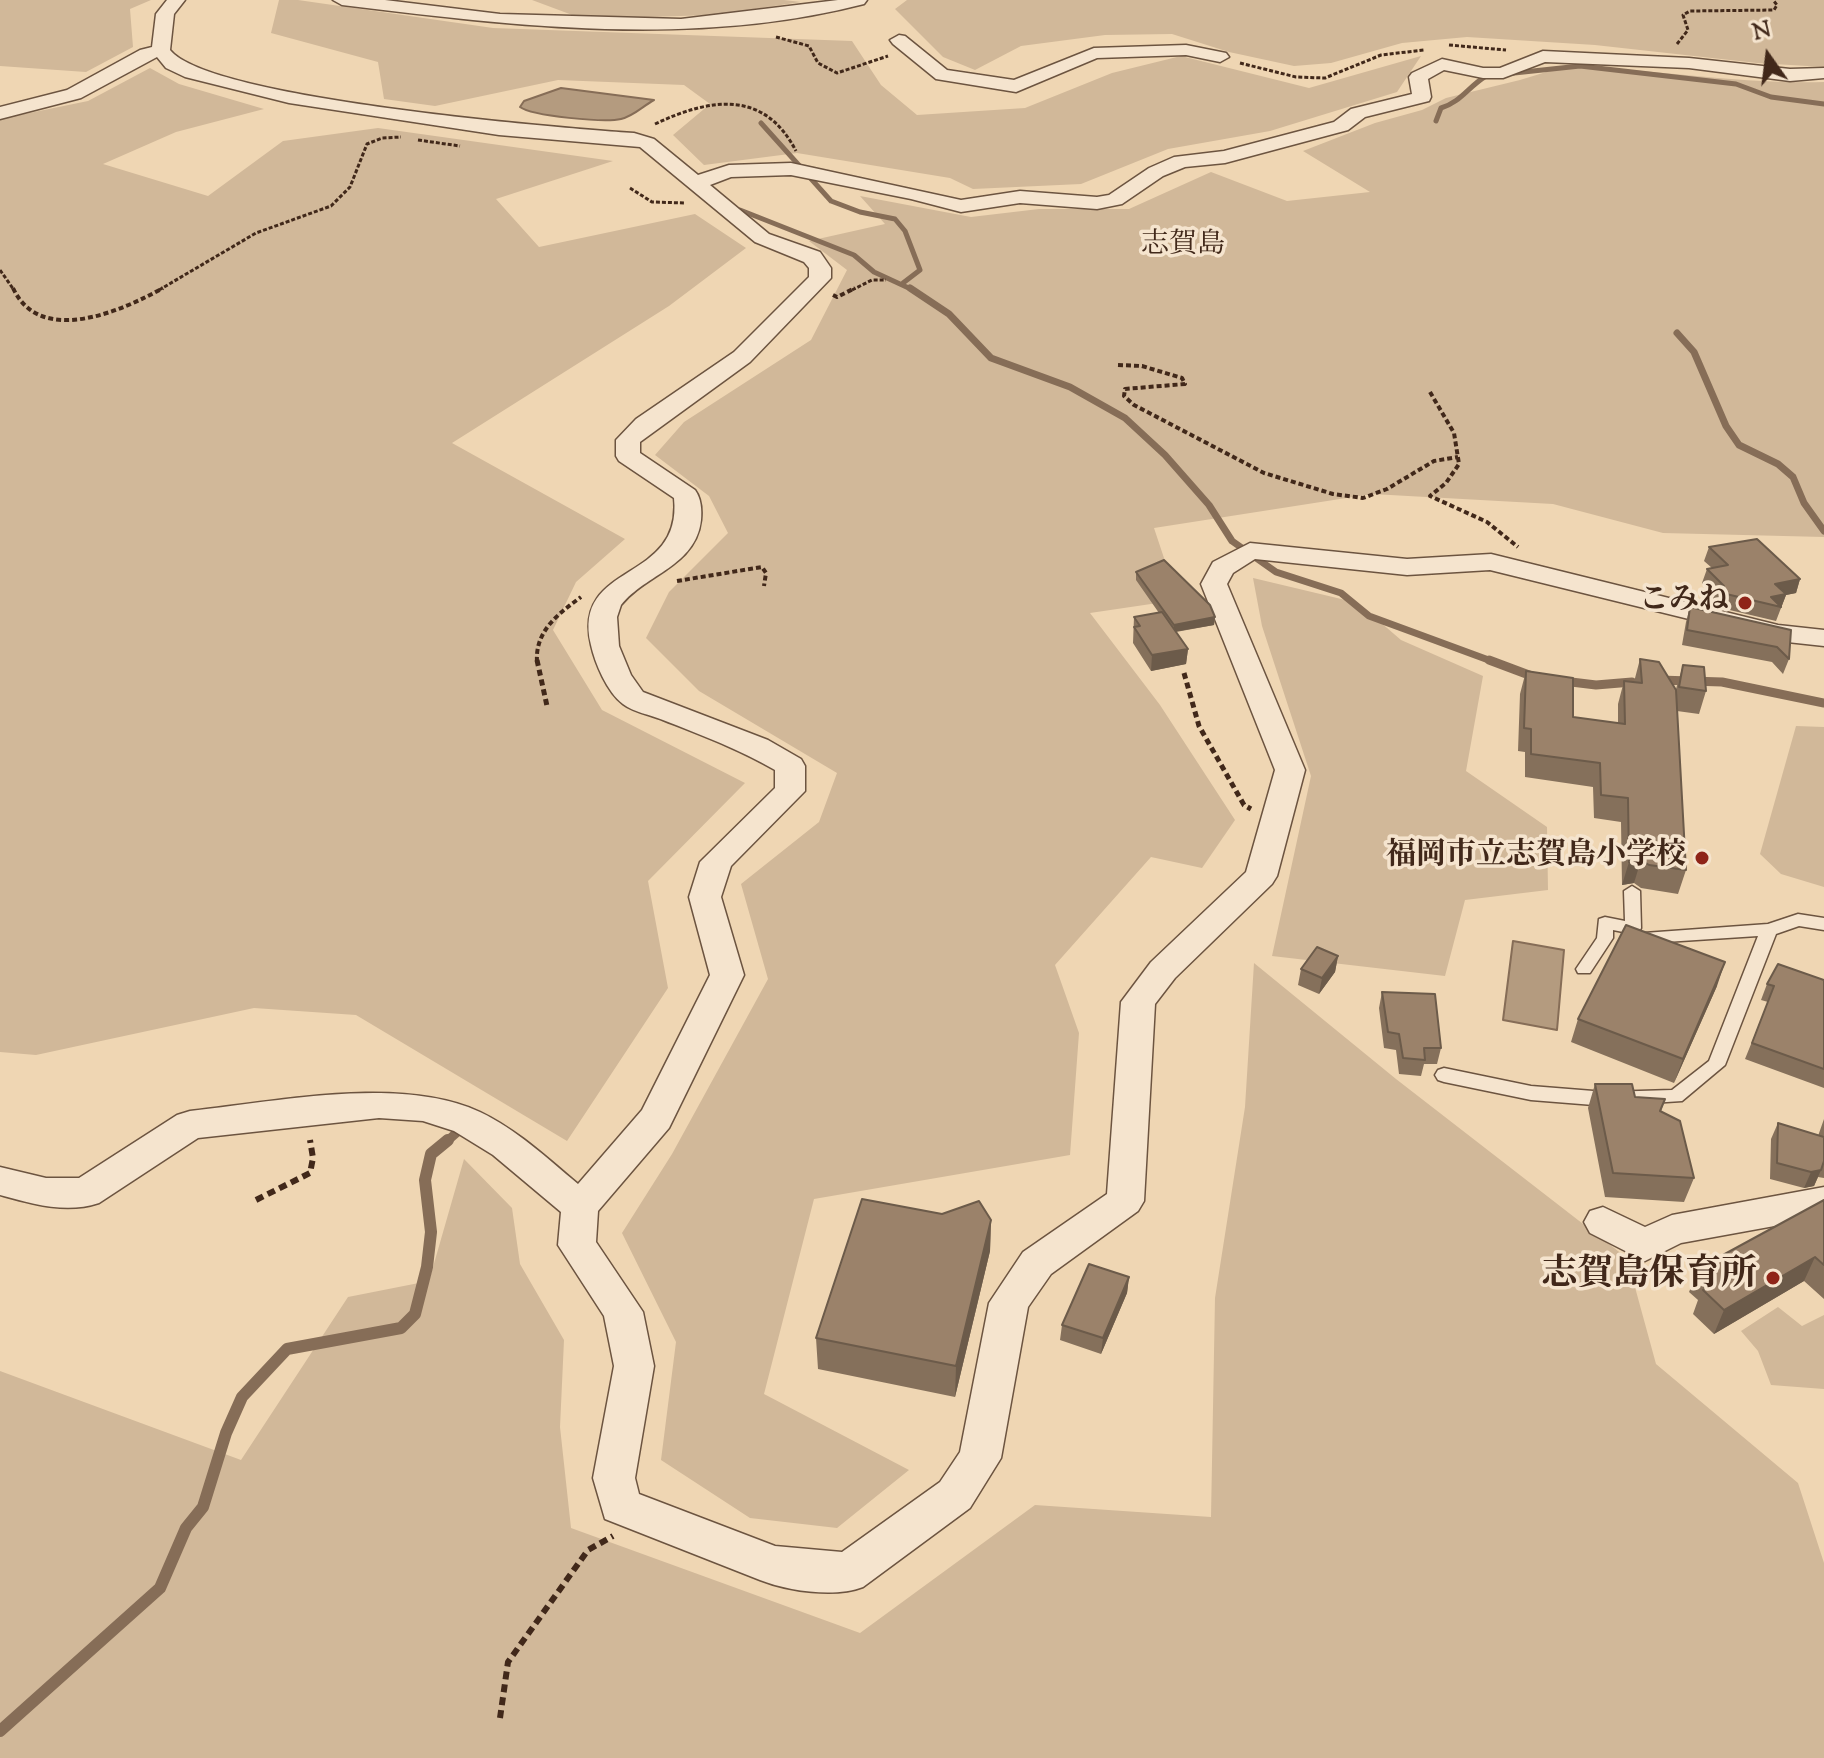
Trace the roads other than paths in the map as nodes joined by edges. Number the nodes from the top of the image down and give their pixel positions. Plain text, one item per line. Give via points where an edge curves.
1 (176, 0) edge
2 (342, 0) edge
3 (858, 0) edge
4 (904, 45) road end
5 (161, 50) junction
6 (1220, 57) road end
7 (1824, 73) edge
8 (0, 113) edge
9 (698, 182) junction
10 (1824, 638) edge
11 (1632, 891) dead end
12 (1824, 924) edge
13 (1769, 930) junction
14 (1650, 937) edge
15 (1584, 969) dead end
16 (1444, 1075) dead end
17 (0, 1181) edge
18 (1824, 1202) edge
19 (580, 1207) junction
20 (1603, 1222) dead end

1 - 5 street via 165,14
2 - 3 street via 500,19 681,24 823,9
4 - 6 street via 942,75 1016,86 1094,53 1186,50
5 - 8 street via 74,94
5 - 9 street via 172,64 191,73 289,97 499,129 647,143
7 - 9 street via 1790,75 1689,63 1543,56 1503,73 1442,64 1418,77 1422,97 1358,113 1341,126 1225,157 1181,161 1115,200 1097,203 1020,197 961,206 791,169 729,171
9 - 19 street via 762,238 812,257 820,278 742,357 628,440 628,456 686,495 691,515 681,543 667,560 615,594 603,615 604,646 619,683 633,698 757,747 790,766 790,791 716,862 705,897 727,975 656,1118
10 - 19 street via 1778,633 1491,562 1407,567 1250,551 1222,568 1214,584 1290,770 1261,876 1163,970 1138,1002 1125,1201 1037,1263 1009,1303 980,1458 955,1495 848,1573 775,1566 620,1506 614,1478 634,1366 623,1312 577,1245
11 - 15 lane via 1633,928 1605,923 1605,938
12 - 13 lane via 1798,920
13 - 14 lane
13 - 16 lane via 1716,1065 1676,1096 1606,1099 1531,1093
17 - 19 street via 46,1193 86,1193 190,1125 379,1105 423,1108 466,1121 506,1145
18 - 20 street via 1672,1230 1645,1246

